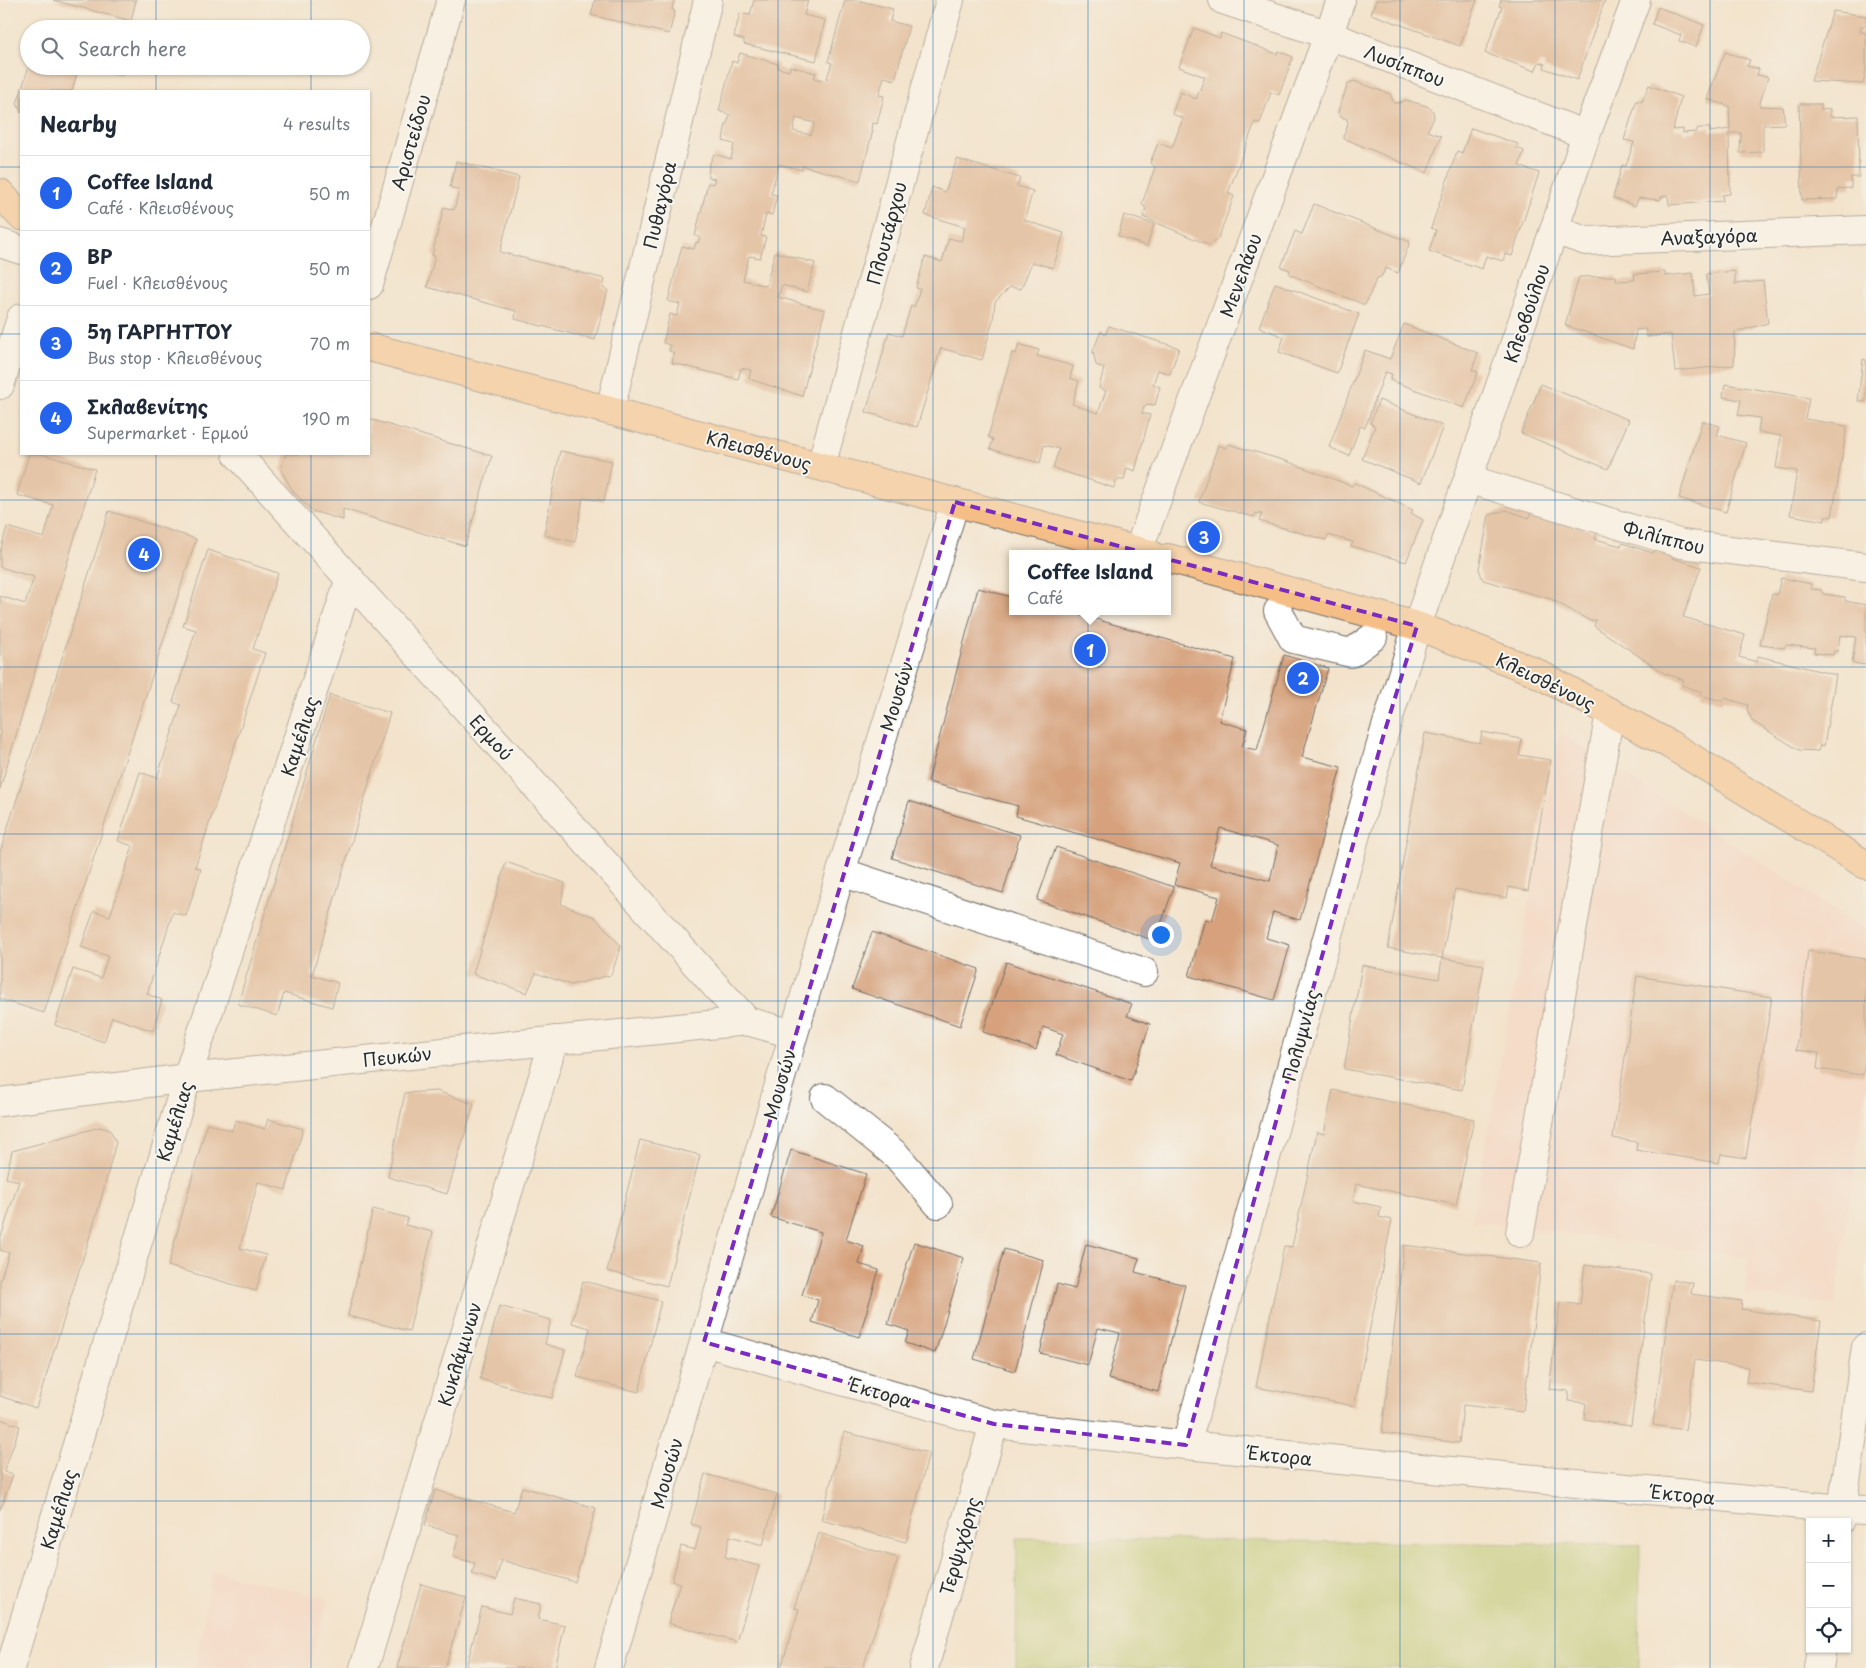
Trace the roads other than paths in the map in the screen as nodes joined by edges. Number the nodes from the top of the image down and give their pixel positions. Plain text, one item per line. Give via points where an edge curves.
1 (451, 0) edge
2 (708, 0) edge
3 (950, 0) edge
4 (1223, 0) edge
5 (1341, 0) edge
6 (1636, 0) edge
7 (1329, 36) junction
8 (1586, 135) junction
9 (0, 193) edge
10 (20, 215) edge
11 (1554, 230) junction
12 (1866, 230) edge
13 (0, 243) edge
14 (20, 250) edge
15 (370, 282) edge
16 (20, 321) edge
17 (370, 346) edge
18 (0, 385) edge
19 (610, 410) junction
20 (238, 455) edge
21 (821, 466) junction
22 (1468, 480) junction
23 (955, 502) junction
24 (1136, 550) edge
25 (1145, 550) edge
26 (1171, 559) edge
27 (1866, 566) edge
28 (350, 578) junction
29 (1278, 611) dead end
30 (1417, 626) junction
31 (1373, 637) dead end
32 (1610, 712) junction
33 (1866, 864) edge
34 (841, 872) junction
35 (1144, 972) dead end
36 (747, 1021) junction
37 (793, 1034) junction
38 (554, 1040) junction
39 (187, 1078) junction
40 (825, 1098) dead end
41 (0, 1102) edge
42 (938, 1204) dead end
43 (1520, 1233) dead end
44 (704, 1342) junction
45 (1866, 1347) edge
46 (994, 1424) junction
47 (1186, 1446) junction
48 (1849, 1514) edge
49 (1821, 1653) edge
50 (10, 1668) edge
51 (364, 1668) edge
52 (609, 1668) edge
53 (924, 1668) edge
54 (1819, 1668) edge

1 - 15 street, Αριστείδου
2 - 19 street, Πυθαγόρα
3 - 21 street, Πλουτάρχου
4 - 7 street, Λυσίππου
5 - 7 street, Μενελάου
6 - 8 street, Κλεοβούλου
7 - 8 street, Λυσίππου
7 - 25 street, Μενελάου
8 - 11 street, Κλεοβούλου
9 - 10 main road
11 - 12 street, Αναξαγόρα via 1586,241
11 - 22 street, Κλεοβούλου
13 - 14 street
16 - 18 street
17 - 19 main road, Κλεισθένους
19 - 21 main road, Κλεισθένους
20 - 28 street, Ερμού
21 - 23 main road, Κλεισθένους
22 - 27 street, Φιλίππου via 1682,544
22 - 30 street, Κλεοβούλου
23 - 24 main road, Κλεισθένους
23 - 34 street, Μουσών
26 - 30 main road, Κλεισθένους
28 - 36 street, Ερμού
28 - 39 street, Καμέλιας
29 - 31 street via 1293,639 1351,653
30 - 32 main road, Κλεισθένους via 1531,670
30 - 47 street, Πολυμνίας via 1382,737
32 - 33 main road, Κλεισθένους
32 - 43 street
34 - 35 street
34 - 37 street, Μουσών
36 - 37 street, Πευκών
36 - 38 street, Πευκών
37 - 44 street, Μουσών
38 - 39 street, Πευκών
38 - 51 street, Κυκλάμινων
39 - 41 street, Πευκών
39 - 50 street, Καμέλιας
40 - 42 street via 896,1155
44 - 46 street, Έκτορα
44 - 52 street, Μουσών
45 - 48 street
46 - 47 street, Έκτορα
46 - 53 street, Τερψιχόρης
47 - 48 street, Έκτορα
49 - 54 street

